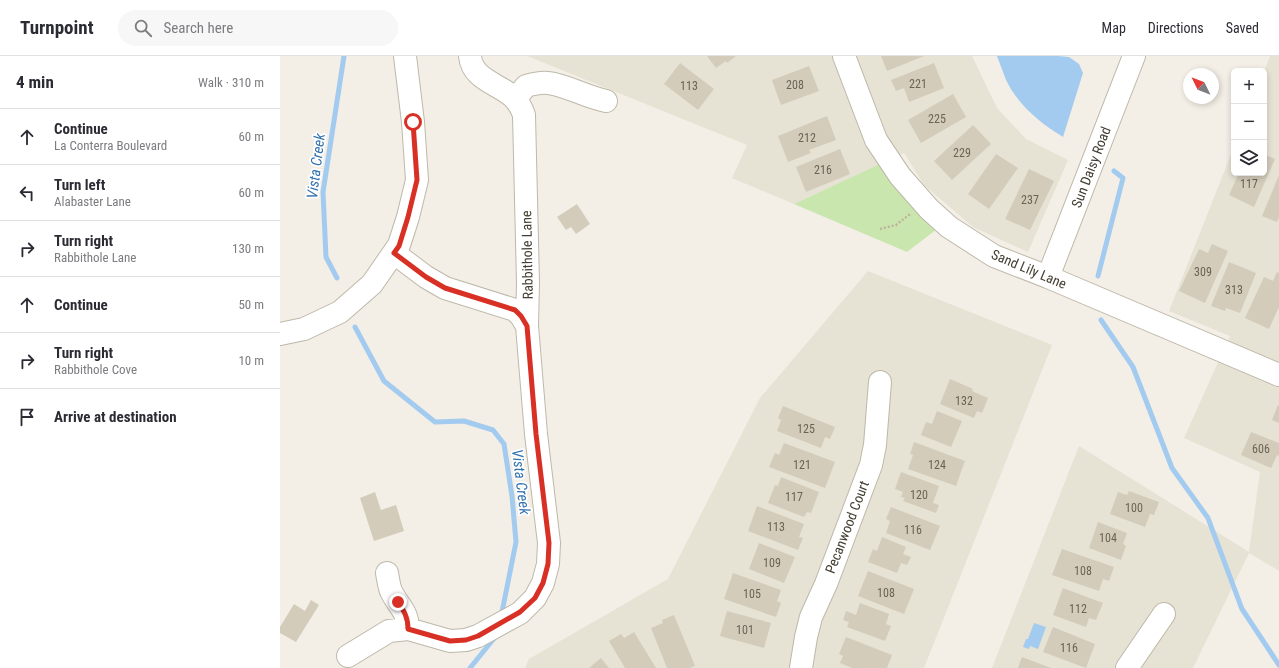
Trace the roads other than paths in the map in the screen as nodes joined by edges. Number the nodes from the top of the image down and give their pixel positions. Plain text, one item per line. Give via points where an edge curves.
1 (405, 56) edge
2 (470, 56) edge
3 (844, 56) edge
4 (1134, 56) edge
5 (515, 99) junction
6 (606, 101) dead end
7 (394, 253) junction
8 (1048, 277) junction
9 (521, 318) junction
10 (280, 334) edge
11 (1279, 375) edge
12 (880, 382) dead end
13 (387, 573) dead end
14 (1164, 614) dead end
15 (408, 629) junction
16 (348, 656) dead end
17 (801, 668) edge
18 (1127, 668) edge

1 - 7 street via 417,180 399,246
2 - 5 street, Rabbithole Lane via 470,63 477,74
3 - 8 street, Sand Lily Lane via 876,140 900,176 929,209 949,227 994,256
4 - 8 street, Sun Daisy Road
5 - 6 street via 526,86 547,83
5 - 9 street, Rabbithole Lane via 524,115 528,283
7 - 9 street via 445,288
7 - 10 street via 372,284 348,305 304,329
8 - 11 street, Sand Lily Lane
9 - 15 street via 549,543 548,564 543,583 535,598 516,615 466,640 450,641
12 - 17 street, Pecanwood Court via 871,464 811,617
13 - 15 street via 392,592 408,620
14 - 18 street
15 - 16 street via 389,631

